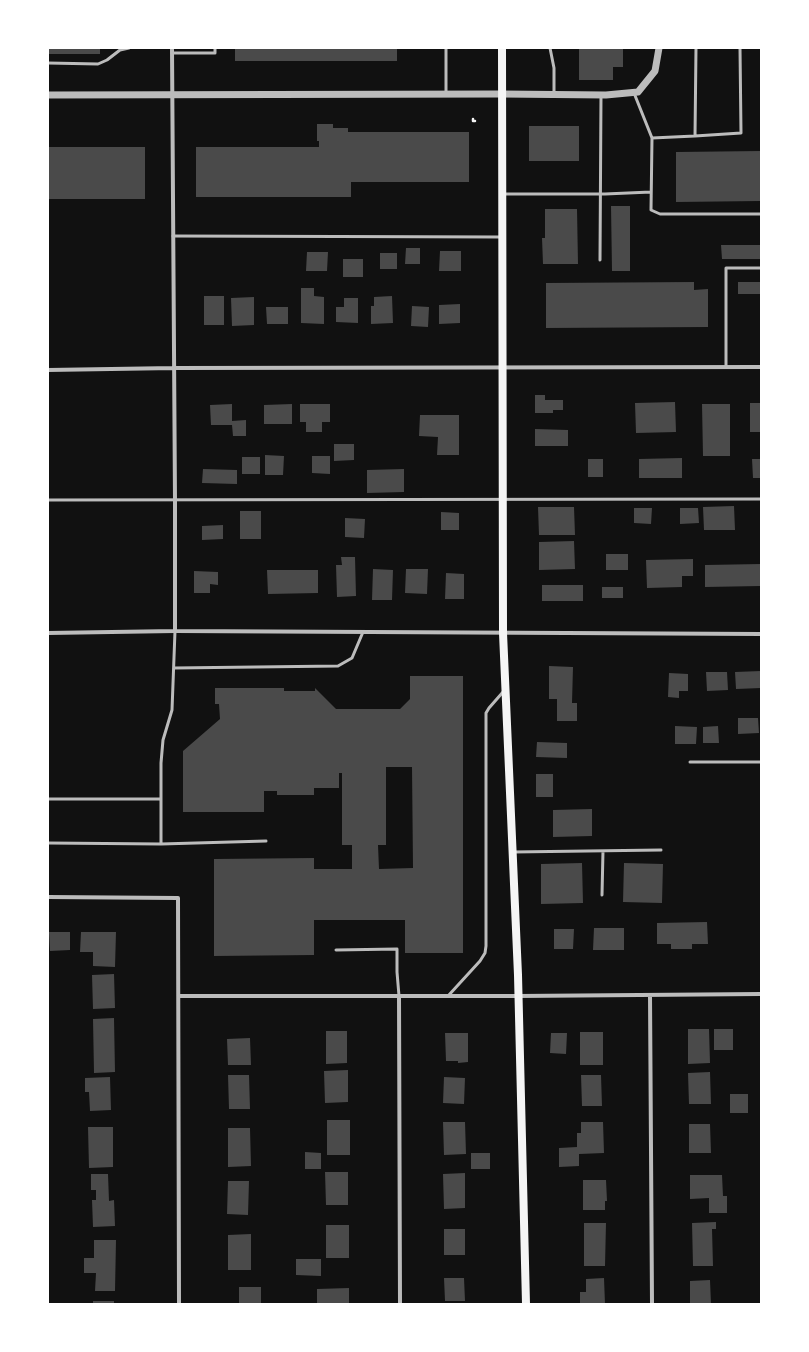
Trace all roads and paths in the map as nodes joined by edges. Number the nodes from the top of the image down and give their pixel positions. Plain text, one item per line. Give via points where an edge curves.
1 (129, 48) edge
2 (172, 48) edge
3 (215, 48) edge
4 (446, 48) edge
5 (502, 48) edge
6 (550, 48) edge
7 (659, 48) edge
8 (696, 48) edge
9 (740, 48) edge
10 (172, 53) junction
11 (48, 64) edge
12 (634, 93) junction
13 (446, 94) junction
14 (501, 94) junction
15 (554, 94) junction
16 (48, 95) edge
17 (173, 95) junction
18 (601, 95) junction
19 (694, 136) junction
20 (652, 138) junction
21 (651, 192) junction
22 (501, 194) junction
23 (601, 194) junction
24 (761, 214) edge
25 (173, 236) junction
26 (501, 236) junction
27 (600, 260) dead end
28 (761, 268) edge
29 (761, 367) edge
30 (174, 368) junction
31 (502, 368) junction
32 (726, 368) junction
33 (48, 370) edge
34 (761, 499) edge
35 (48, 500) edge
36 (175, 500) junction
37 (503, 500) junction
38 (175, 631) junction
39 (363, 632) junction
40 (48, 633) edge
41 (504, 633) junction
42 (761, 634) edge
43 (174, 668) junction
44 (506, 689) junction
45 (690, 762) dead end
46 (761, 762) edge
47 (48, 799) edge
48 (161, 799) junction
49 (266, 841) dead end
50 (48, 843) edge
51 (161, 844) junction
52 (661, 850) dead end
53 (602, 851) junction
54 (513, 852) junction
55 (602, 895) dead end
56 (48, 897) edge
57 (336, 950) dead end
58 (761, 994) edge
59 (650, 995) junction
60 (179, 996) junction
61 (399, 996) junction
62 (448, 996) junction
63 (518, 996) junction
64 (179, 1304) edge
65 (400, 1304) edge
66 (526, 1304) edge
67 (652, 1304) edge

1 - 11 lane via 120,50 98,64
2 - 10 street
3 - 10 lane via 215,53
4 - 13 lane
5 - 14 main road
6 - 15 lane via 554,68
7 - 12 street via 655,71 638,92
8 - 19 lane
9 - 19 lane via 741,133
10 - 17 street
12 - 18 street
12 - 20 lane
13 - 14 street
13 - 17 street
14 - 15 street
14 - 22 main road
15 - 18 street
16 - 17 street
17 - 25 street
18 - 23 lane
19 - 20 lane
20 - 21 lane
21 - 23 lane
21 - 24 lane via 651,210 660,214
22 - 23 lane
22 - 26 main road
23 - 27 lane
25 - 26 lane
25 - 30 street
26 - 31 main road
28 - 32 lane via 726,268
29 - 32 street
30 - 31 street
30 - 33 street
30 - 36 street
31 - 32 street
31 - 37 main road
34 - 37 lane
35 - 36 lane
36 - 37 lane
36 - 38 street
37 - 41 main road
38 - 39 street
38 - 40 street
38 - 43 lane
39 - 41 street
39 - 43 lane via 352,658 338,666
41 - 42 street
41 - 44 main road
43 - 48 lane via 172,710 163,740
44 - 54 main road
44 - 62 lane via 486,713 485,953
45 - 46 lane
47 - 48 lane
48 - 51 lane
49 - 51 lane
50 - 51 lane
52 - 53 lane
53 - 54 lane
53 - 55 lane
54 - 63 main road
56 - 60 street via 178,898
57 - 61 lane via 397,949
58 - 59 street
59 - 63 street
59 - 67 street
60 - 61 street
60 - 64 street
61 - 62 street
61 - 65 street
62 - 63 street
63 - 66 main road

